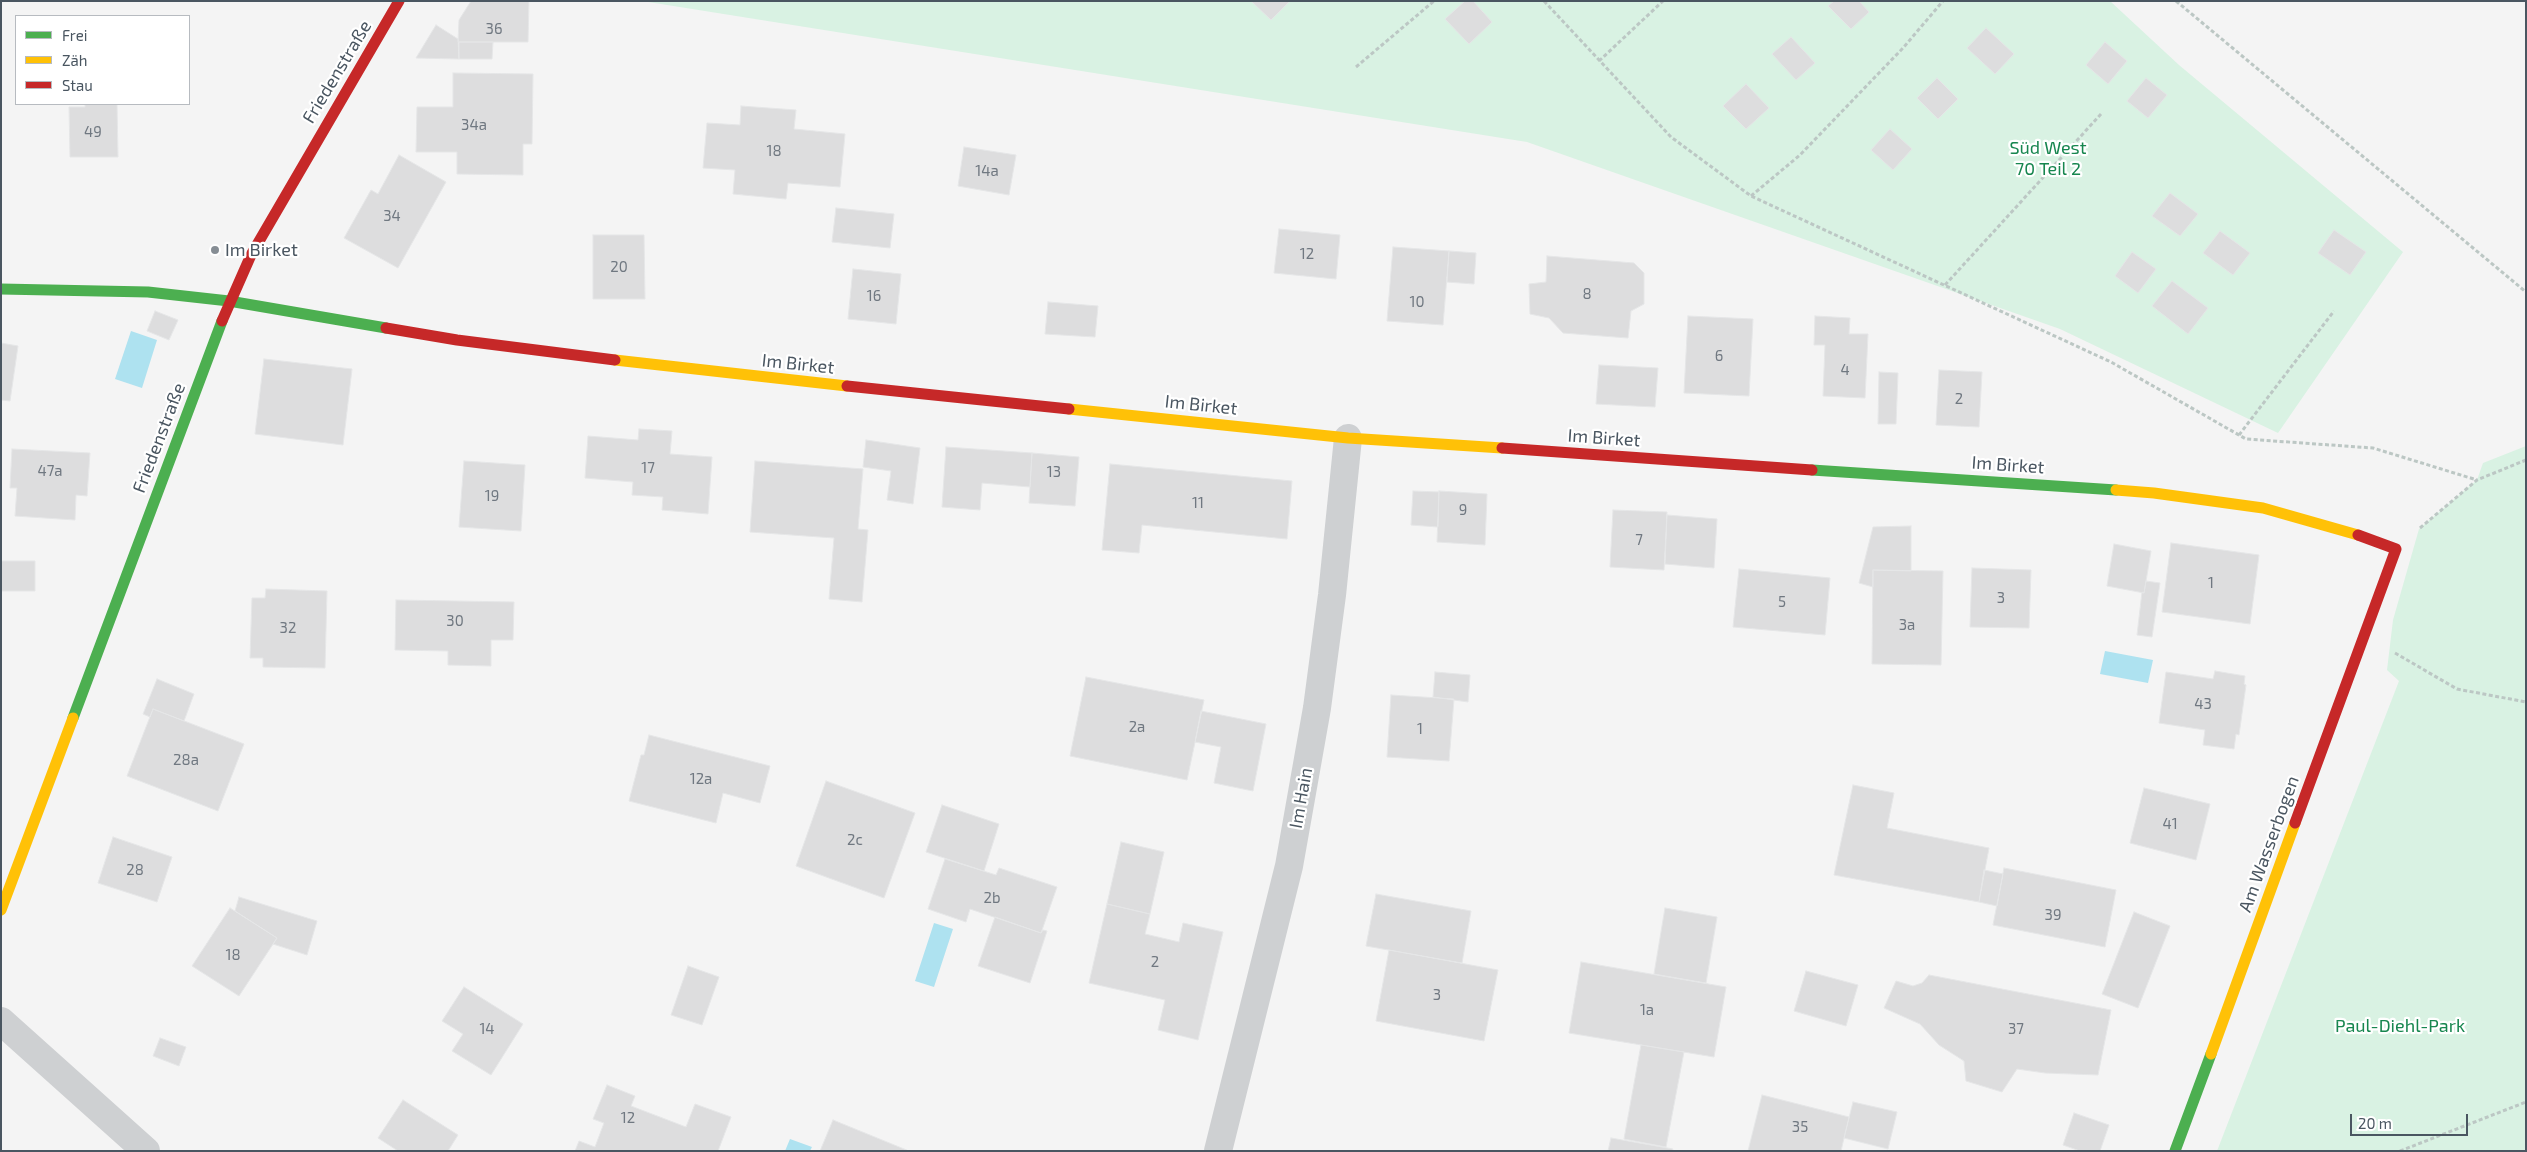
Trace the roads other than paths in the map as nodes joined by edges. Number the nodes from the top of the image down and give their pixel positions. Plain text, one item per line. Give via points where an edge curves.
1 (399, 1) edge
2 (1, 289) edge
3 (229, 300) junction
4 (1348, 438) junction
5 (2396, 549) joint
6 (1, 910) edge
7 (1, 1021) edge
8 (141, 1149) edge
9 (1218, 1151) edge
10 (2175, 1151) edge

1 - 3 street, Friedenstraße via 251,255
2 - 3 street, Im Birket via 148,292
3 - 4 street, Im Birket via 457,340 749,376
3 - 6 street, Friedenstraße
4 - 5 street, Im Birket via 2154,493 2262,508
4 - 9 street, Im Hain via 1320,689 1289,866
5 - 10 street, Am Wasserbogen
7 - 8 street

